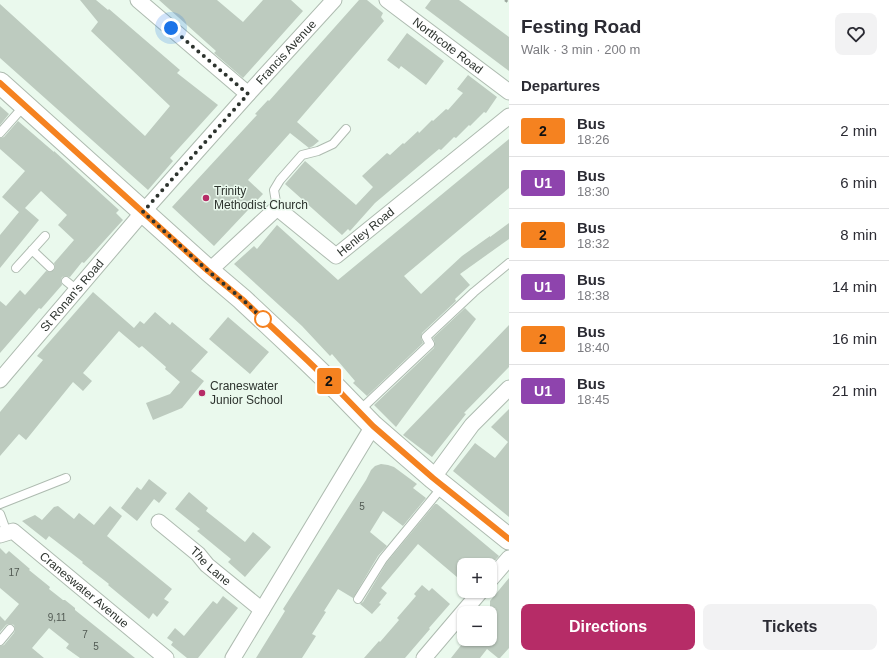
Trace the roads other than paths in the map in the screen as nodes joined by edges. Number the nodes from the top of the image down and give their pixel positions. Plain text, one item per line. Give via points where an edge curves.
1 (138, 0) edge
2 (334, 0) edge
3 (387, 0) edge
4 (0, 83) edge
5 (509, 92) edge
6 (248, 94) junction
7 (25, 105) junction
8 (509, 116) edge
9 (346, 129) dead end
10 (0, 133) edge
11 (277, 208) junction
12 (143, 212) junction
13 (44, 236) dead end
14 (32, 250) junction
15 (509, 263) edge
16 (50, 267) dead end
17 (16, 268) dead end
18 (208, 271) junction
19 (1, 376) edge
20 (509, 388) edge
21 (366, 419) junction
22 (66, 478) dead end
23 (438, 482) junction
24 (0, 504) edge
25 (0, 514) edge
26 (159, 522) dead end
27 (4, 534) edge
28 (509, 539) edge
29 (509, 558) edge
30 (497, 572) edge
31 (475, 598) edge
32 (358, 599) dead end
33 (262, 610) junction
34 (10, 629) dead end
35 (0, 641) edge
36 (166, 658) edge
37 (233, 658) edge
38 (424, 658) edge

1 - 6 street
2 - 6 street, Francis Avenue
3 - 5 street, Northcote Road
4 - 7 main road
6 - 12 street, Francis Avenue
7 - 10 lane
7 - 12 main road
8 - 11 street, Henley Road via 336,256
9 - 11 lane via 333,144 302,156 280,180 274,190
11 - 18 street
12 - 18 main road
12 - 19 street, St Ronan's Road via 71,285
13 - 14 lane
14 - 16 lane
14 - 17 lane
15 - 21 lane via 426,337 430,344
18 - 21 main road via 242,299
20 - 23 street via 472,425
21 - 23 main road
21 - 33 street
22 - 24 lane
23 - 28 main road
23 - 32 lane
25 - 27 lane
26 - 33 street, The Lane
27 - 36 street, Craneswater Avenue via 13,531
29 - 30 street
31 - 38 street
33 - 37 street
34 - 35 lane

